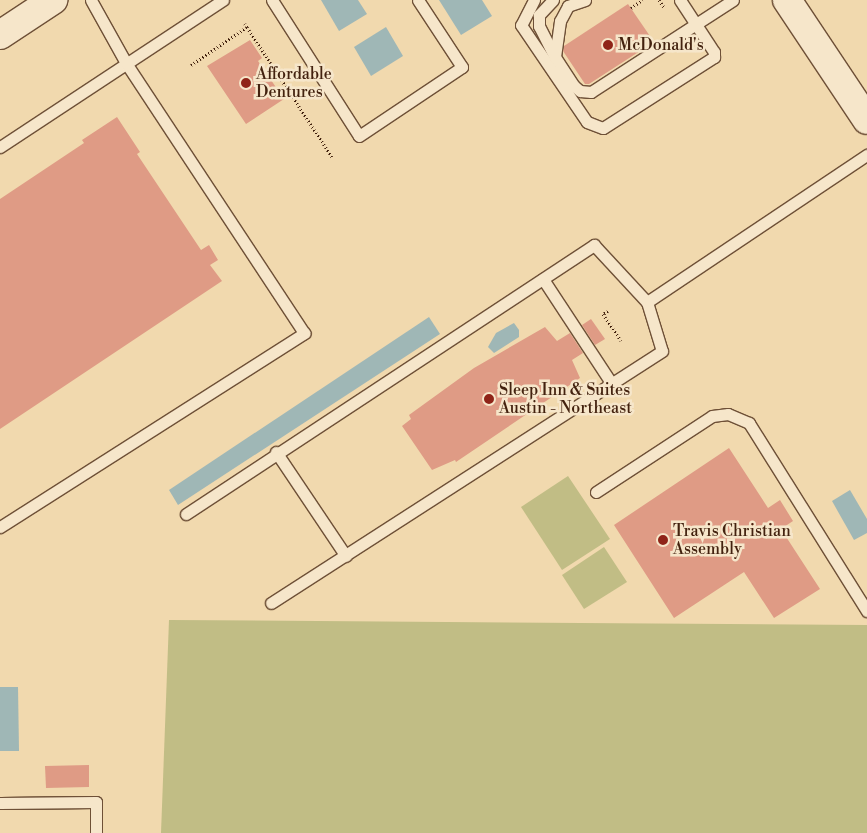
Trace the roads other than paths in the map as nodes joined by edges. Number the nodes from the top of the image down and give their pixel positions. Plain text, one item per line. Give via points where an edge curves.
1 (53, 0) edge
2 (91, 0) edge
3 (223, 0) edge
4 (272, 0) edge
5 (418, 0) edge
6 (534, 0) edge
7 (553, 0) edge
8 (585, 0) edge
9 (680, 0) edge
10 (733, 0) edge
11 (787, 0) edge
12 (694, 22) junction
13 (0, 35) edge
14 (555, 57) junction
15 (126, 63) junction
16 (867, 120) edge
17 (0, 147) edge
18 (867, 155) edge
19 (543, 279) junction
20 (647, 302) junction
21 (612, 384) junction
22 (276, 452) junction
23 (596, 492) dead end
24 (186, 514) dead end
25 (0, 527) edge
26 (346, 556) junction
27 (271, 603) dead end
28 (867, 611) edge
29 (0, 804) edge
30 (96, 833) edge

1 - 13 main road
2 - 15 lane
3 - 15 lane
4 - 5 lane via 359,136 462,67
6 - 12 lane via 521,25 587,122 603,128 714,57
7 - 14 lane via 539,15 539,26
8 - 14 lane via 568,6 560,20
9 - 12 lane
10 - 12 lane
11 - 16 main road
12 - 14 lane via 690,29 591,92 580,91 574,86
15 - 17 lane
15 - 25 lane via 304,333
18 - 20 lane
19 - 20 lane via 594,245
19 - 21 lane
19 - 22 lane
20 - 21 lane via 662,351
21 - 26 lane
22 - 24 lane
22 - 26 lane
23 - 28 lane via 712,416 728,414 749,424
26 - 27 lane
29 - 30 lane via 96,802

